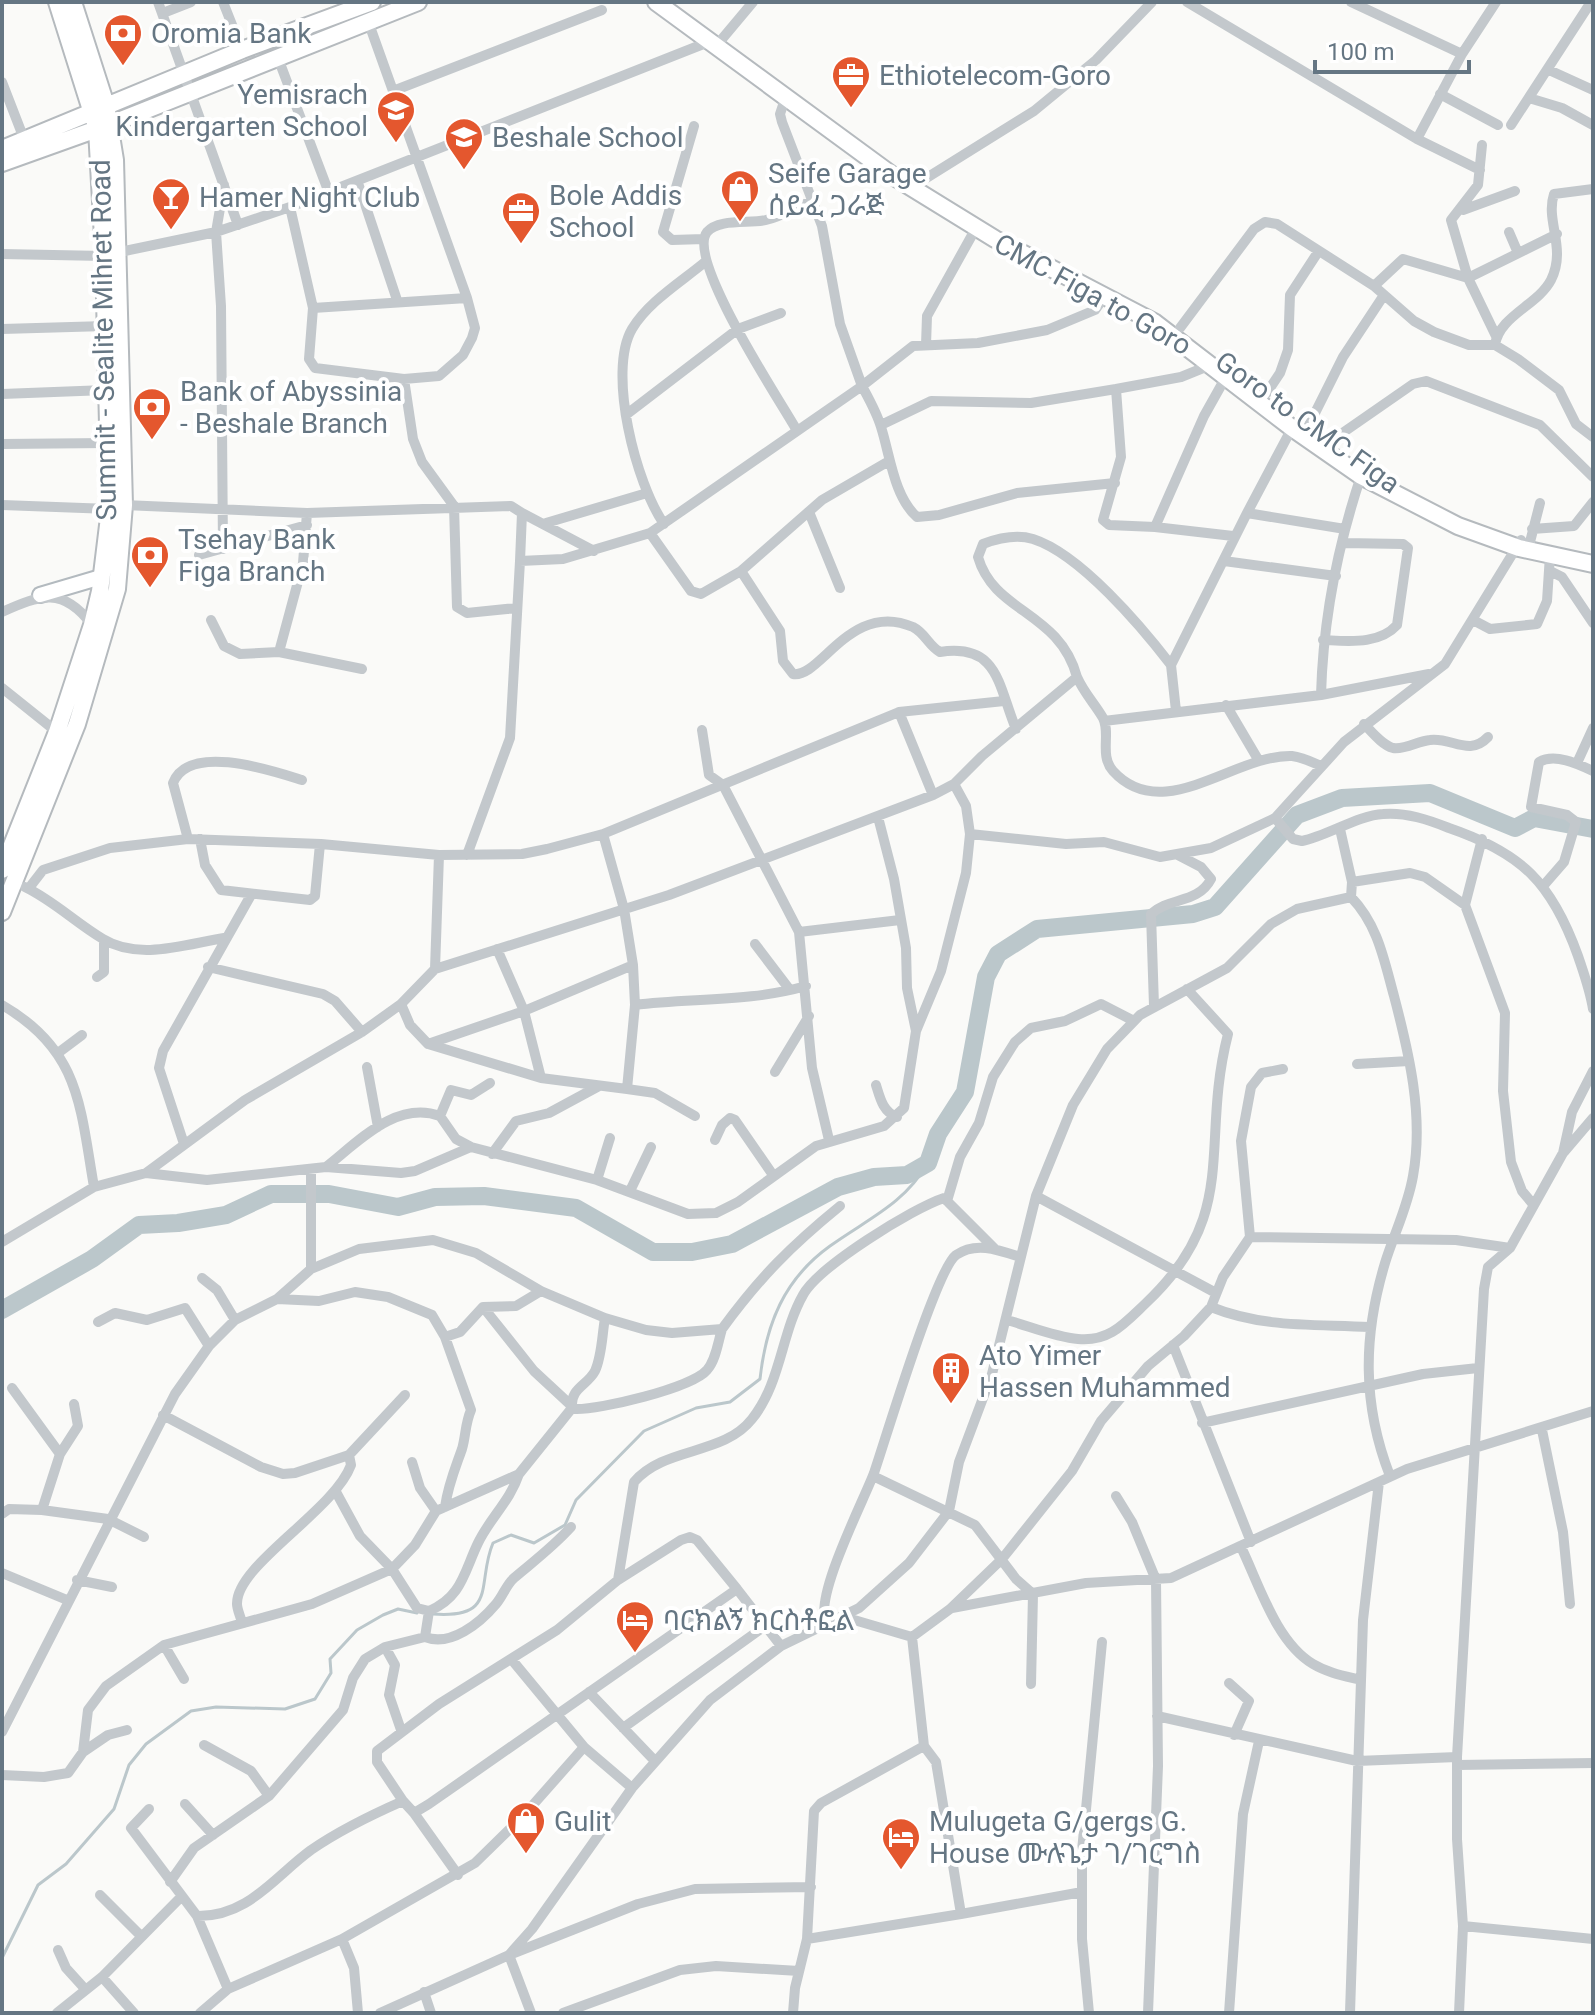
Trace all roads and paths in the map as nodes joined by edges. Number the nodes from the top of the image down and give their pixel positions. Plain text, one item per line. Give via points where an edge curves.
1 (57, 2) edge
2 (73, 2) edge
3 (191, 2) edge
4 (223, 2) edge
5 (418, 2) edge
6 (656, 2) edge
7 (675, 2) edge
8 (753, 2) edge
9 (1152, 2) edge
10 (1187, 2) edge
11 (1351, 2) edge
12 (1496, 2) edge
13 (1591, 2) edge
14 (160, 8) edge
15 (366, 8) edge
16 (602, 10) dead end
17 (336, 25) junction
18 (714, 35) junction
19 (242, 50) junction
20 (1462, 54) junction
21 (278, 58) junction
22 (1549, 70) junction
23 (185, 74) junction
24 (2, 82) edge
25 (1593, 90) edge
26 (192, 91) junction
27 (393, 91) junction
28 (1440, 94) junction
29 (1529, 98) junction
30 (785, 99) junction
31 (100, 107) junction
32 (1498, 125) dead end
33 (1511, 125) dead end
34 (1593, 125) edge
35 (104, 126) junction
36 (694, 126) dead end
37 (1417, 139) junction
38 (68, 140) junction
39 (1482, 145) dead end
40 (28, 148) junction
41 (2, 149) edge
42 (419, 158) junction
43 (2, 163) edge
44 (101, 170) junction
45 (1480, 170) junction
46 (358, 183) junction
47 (916, 184) junction
48 (224, 185) junction
49 (1593, 189) edge
50 (1515, 191) dead end
51 (329, 193) junction
52 (812, 201) junction
53 (290, 207) junction
54 (1461, 211) junction
55 (238, 225) junction
56 (976, 228) junction
57 (216, 232) junction
58 (1509, 232) dead end
59 (1557, 234) junction
60 (704, 239) junction
61 (1318, 252) junction
62 (1518, 253) junction
63 (2, 254) edge
64 (112, 254) junction
65 (705, 262) junction
66 (1468, 278) junction
67 (1374, 286) junction
68 (1384, 295) junction
69 (1105, 296) junction
70 (467, 298) junction
71 (397, 300) junction
72 (313, 308) junction
73 (781, 313) dead end
74 (106, 326) junction
75 (1180, 328) junction
76 (2, 329) edge
77 (738, 329) junction
78 (1495, 341) junction
79 (926, 345) junction
80 (1220, 370) junction
81 (404, 379) junction
82 (862, 386) junction
83 (1116, 389) junction
84 (106, 390) junction
85 (2, 394) edge
86 (1266, 394) junction
87 (627, 414) junction
88 (881, 425) junction
89 (1300, 427) junction
90 (796, 429) junction
91 (1593, 437) edge
92 (107, 443) junction
93 (1328, 443) junction
94 (2, 444) edge
95 (889, 461) junction
96 (1361, 476) junction
97 (1593, 477) edge
98 (1115, 483) junction
99 (647, 493) junction
100 (1593, 502) edge
101 (1540, 503) dead end
102 (2, 505) edge
103 (454, 506) junction
104 (117, 507) junction
105 (225, 508) junction
106 (809, 512) junction
107 (307, 513) junction
108 (522, 513) junction
109 (1247, 513) junction
110 (546, 523) junction
111 (664, 524) junction
112 (307, 525) junction
113 (1155, 527) junction
114 (1345, 529) junction
115 (650, 533) junction
116 (1233, 536) junction
117 (1526, 540) junction
118 (1344, 543) junction
119 (223, 549) junction
120 (594, 551) junction
121 (199, 555) dead end
122 (1593, 555) edge
123 (1553, 559) junction
124 (520, 561) junction
125 (1224, 561) junction
126 (1593, 564) edge
127 (741, 571) junction
128 (1336, 576) junction
129 (101, 577) junction
130 (840, 588) dead end
131 (40, 595) junction
132 (516, 608) junction
133 (2, 612) edge
134 (211, 620) dead end
135 (1473, 620) junction
136 (1593, 623) edge
137 (92, 625) junction
138 (1323, 640) junction
139 (279, 652) junction
140 (1171, 665) junction
141 (362, 669) dead end
142 (1432, 673) junction
143 (1077, 677) junction
144 (2, 688) edge
145 (1321, 695) junction
146 (1004, 701) junction
147 (1226, 705) junction
148 (1176, 711) junction
149 (899, 712) junction
150 (1104, 721) junction
151 (1364, 724) junction
152 (1593, 728) edge
153 (1016, 729) junction
154 (702, 730) dead end
155 (57, 732) junction
156 (1488, 737) dead end
157 (1259, 761) junction
158 (1577, 763) junction
159 (1321, 766) junction
160 (1593, 771) edge
161 (302, 780) dead end
162 (954, 784) junction
163 (723, 785) junction
164 (933, 795) junction
165 (878, 817) junction
166 (1275, 818) junction
167 (1340, 829) junction
168 (603, 834) junction
169 (970, 834) junction
170 (188, 839) junction
171 (200, 839) junction
172 (1482, 839) junction
173 (320, 844) junction
174 (439, 855) junction
175 (467, 855) junction
176 (1177, 855) junction
177 (762, 859) junction
178 (2, 870) edge
179 (1352, 882) junction
180 (1544, 885) junction
181 (22, 886) junction
182 (251, 895) junction
183 (1351, 897) junction
184 (1465, 905) junction
185 (624, 909) junction
186 (2, 912) edge
187 (900, 920) junction
188 (799, 932) junction
189 (224, 938) junction
190 (104, 940) junction
191 (755, 944) dead end
192 (497, 949) junction
193 (633, 965) junction
194 (208, 967) junction
195 (435, 969) junction
196 (97, 977) dead end
197 (806, 986) junction
198 (1187, 989) junction
199 (790, 990) junction
200 (401, 1004) junction
201 (2, 1005) edge
202 (635, 1005) junction
203 (1154, 1006) junction
204 (1593, 1009) edge
205 (524, 1011) junction
206 (810, 1014) junction
207 (1134, 1021) junction
208 (916, 1031) junction
209 (362, 1032) junction
210 (82, 1035) dead end
211 (428, 1044) junction
212 (58, 1053) junction
213 (1409, 1061) junction
214 (1357, 1064) dead end
215 (367, 1067) dead end
216 (1283, 1069) dead end
217 (1593, 1071) edge
218 (775, 1072) dead end
219 (541, 1078) junction
220 (490, 1083) dead end
221 (876, 1085) dead end
222 (599, 1086) junction
223 (627, 1089) junction
224 (440, 1116) junction
225 (695, 1116) dead end
226 (897, 1117) junction
227 (1593, 1118) edge
228 (378, 1127) junction
229 (610, 1138) dead end
230 (715, 1140) dead end
231 (829, 1140) junction
232 (184, 1144) junction
233 (471, 1147) junction
234 (651, 1147) dead end
235 (1563, 1153) junction
236 (492, 1154) junction
237 (326, 1167) junction
238 (311, 1170) junction
239 (146, 1173) junction
240 (773, 1175) junction
241 (597, 1180) junction
242 (94, 1187) junction
243 (630, 1191) junction
244 (1036, 1196) junction
245 (947, 1201) junction
246 (1532, 1203) junction
247 (840, 1206) dead end
248 (1250, 1237) junction
249 (1392, 1241) junction
250 (2, 1242) edge
251 (1510, 1248) junction
252 (995, 1249) junction
253 (1020, 1257) junction
254 (311, 1269) junction
255 (1178, 1271) junction
256 (202, 1278) dead end
257 (541, 1291) junction
258 (1216, 1293) junction
259 (277, 1299) junction
260 (483, 1307) junction
261 (1211, 1307) junction
262 (605, 1318) junction
263 (235, 1320) junction
264 (1007, 1320) junction
265 (98, 1322) dead end
266 (1369, 1327) junction
267 (722, 1329) junction
268 (445, 1337) junction
269 (1173, 1345) junction
270 (209, 1346) junction
271 (1478, 1368) junction
272 (1369, 1386) junction
273 (12, 1388) dead end
274 (405, 1395) dead end
275 (74, 1404) dead end
276 (572, 1408) junction
277 (1593, 1411) edge
278 (163, 1415) junction
279 (1202, 1423) junction
280 (1542, 1430) junction
281 (1473, 1451) junction
282 (60, 1454) junction
283 (349, 1455) junction
284 (412, 1462) dead end
285 (519, 1474) junction
286 (873, 1476) junction
287 (1390, 1476) junction
288 (1379, 1482) junction
289 (336, 1492) junction
290 (1116, 1496) dead end
291 (441, 1509) junction
292 (42, 1510) junction
293 (949, 1511) junction
294 (2, 1514) edge
295 (108, 1519) junction
296 (571, 1527) dead end
297 (144, 1537) dead end
298 (1246, 1544) junction
299 (1002, 1559) junction
300 (392, 1569) junction
301 (2, 1573) edge
302 (77, 1580) junction
303 (618, 1580) junction
304 (1156, 1580) junction
305 (112, 1587) dead end
306 (737, 1589) junction
307 (1033, 1594) junction
308 (67, 1600) junction
309 (1570, 1604) dead end
310 (950, 1609) junction
311 (429, 1611) junction
312 (844, 1617) junction
313 (826, 1622) junction
314 (242, 1623) junction
315 (765, 1626) junction
316 (425, 1637) junction
317 (912, 1637) junction
318 (1102, 1642) dead end
319 (164, 1645) junction
320 (781, 1646) junction
321 (385, 1647) junction
322 (512, 1660) junction
323 (184, 1679) dead end
324 (1361, 1680) junction
325 (1229, 1683) dead end
326 (1031, 1684) dead end
327 (589, 1692) junction
328 (557, 1716) junction
329 (1157, 1716) junction
330 (623, 1728) junction
331 (127, 1730) dead end
332 (401, 1730) junction
333 (2, 1732) edge
334 (1234, 1735) junction
335 (1259, 1741) junction
336 (204, 1745) dead end
337 (924, 1746) junction
338 (584, 1747) junction
339 (83, 1752) junction
340 (654, 1760) junction
341 (1357, 1761) junction
342 (1457, 1761) junction
343 (1593, 1763) edge
344 (2, 1775) edge
345 (632, 1788) junction
346 (269, 1796) junction
347 (403, 1801) junction
348 (185, 1804) dead end
349 (149, 1809) dead end
350 (414, 1813) junction
351 (213, 1835) junction
352 (458, 1875) junction
353 (170, 1882) junction
354 (811, 1887) junction
355 (1082, 1892) junction
356 (100, 1895) dead end
357 (181, 1897) junction
358 (961, 1914) junction
359 (197, 1916) junction
360 (1463, 1926) junction
361 (141, 1936) junction
362 (342, 1939) junction
363 (807, 1939) junction
364 (1593, 1939) edge
365 (58, 1950) dead end
366 (509, 1955) junction
367 (799, 1971) junction
368 (102, 1977) junction
369 (85, 1989) junction
370 (228, 1989) junction
371 (424, 1992) junction
372 (57, 2013) edge
373 (134, 2013) edge
374 (200, 2013) edge
375 (358, 2013) edge
376 (380, 2013) edge
377 (431, 2013) edge
378 (531, 2013) edge
379 (563, 2013) edge
380 (793, 2013) edge
381 (1089, 2013) edge
382 (1148, 2013) edge
383 (1229, 2013) edge
384 (1350, 2013) edge
385 (1459, 2013) edge

1 - 31 main road
2 - 31 main road
3 - 14 street
4 - 19 street
5 - 15 main road
6 - 18 main road, CMC Figa to Goro
7 - 18 main road
8 - 18 street
9 - 47 street via 1096,60 1034,111
10 - 37 street
11 - 20 street
12 - 20 street
13 - 22 street
14 - 23 street
15 - 17 main road
15 - 27 street
16 - 27 street
17 - 19 main road
17 - 21 main road
18 - 30 main road, CMC Figa to Goro
18 - 42 street
18 - 47 main road
19 - 23 main road
20 - 28 street
21 - 26 main road
21 - 51 street
22 - 25 street
22 - 29 street
23 - 26 street
23 - 31 main road
24 - 40 street
26 - 35 main road
26 - 48 street
27 - 42 street
28 - 32 street
28 - 37 street
29 - 33 street
29 - 34 street
30 - 47 main road, CMC Figa to Goro
30 - 52 street via 782,122
31 - 35 main road
31 - 40 main road
35 - 38 main road
35 - 44 main road, Summit - Sealite Mihret Road
35 - 64 main road
36 - 60 street via 663,232 672,240
37 - 45 street
38 - 40 main road
38 - 44 main road via 91,154
39 - 45 street
40 - 41 main road
40 - 43 main road
42 - 46 street
42 - 70 street
44 - 64 main road, Summit - Sealite Mihret Road
45 - 54 street via 1478,185
46 - 51 street
46 - 71 street
47 - 56 main road, CMC Figa to Goro
47 - 75 main road, Goro to CMC Figa
48 - 55 street
48 - 57 street
49 - 59 street via 1554,194
50 - 54 street
51 - 53 street
52 - 60 street via 767,220 717,225
52 - 82 street via 822,226 840,324
53 - 55 street
53 - 72 street
54 - 66 street via 1451,220
55 - 57 street
56 - 69 main road, CMC Figa to Goro
56 - 79 street via 927,316
57 - 64 street
57 - 105 street
58 - 62 street
59 - 62 street
59 - 78 street via 1559,250 1551,279
60 - 65 street
61 - 67 street
61 - 75 street via 1277,224 1265,222 1254,229
61 - 86 street via 1290,295 1288,350
62 - 66 street
63 - 64 street
64 - 74 main road, Summit - Sealite Mihret Road
64 - 104 main road
65 - 77 street
65 - 87 street via 633,327 624,347
66 - 67 street via 1403,259
66 - 78 street
67 - 68 street
68 - 78 street via 1434,332 1469,345
68 - 89 street
69 - 79 street via 1095,310 1047,330 978,343
69 - 80 main road, CMC Figa to Goro via 1154,322
70 - 71 street
70 - 81 street via 475,328 463,355 439,376
71 - 72 street
72 - 81 street via 309,359 315,368
73 - 77 street
74 - 76 street
74 - 84 main road, Summit - Sealite Mihret Road
75 - 86 main road, Goro to CMC Figa
77 - 87 street
77 - 90 street
78 - 91 street via 1559,390 1576,424
79 - 82 street via 903,352
80 - 83 street
80 - 89 main road, CMC Figa to Goro
80 - 113 street
81 - 103 street via 422,462
82 - 88 street
82 - 90 street
83 - 88 street via 1031,403 931,401
83 - 98 street via 1121,435
84 - 85 street
84 - 92 main road, Summit - Sealite Mihret Road
86 - 89 main road, Goro to CMC Figa
87 - 99 street
88 - 95 street
89 - 93 main road, Goro to CMC Figa
89 - 96 main road, CMC Figa to Goro
89 - 109 street
90 - 111 street
92 - 94 street
92 - 104 main road, Summit - Sealite Mihret Road
93 - 97 street via 1413,384 1426,381 1540,425
93 - 117 main road, Goro to CMC Figa via 1413,497
95 - 98 street via 917,517 1017,493
95 - 106 street
96 - 114 street
96 - 117 main road, CMC Figa to Goro via 1438,518
98 - 113 street via 1104,509 1105,523
99 - 110 street
99 - 111 street
100 - 117 street via 1574,526
101 - 117 street
102 - 104 street
103 - 107 street
103 - 108 street via 511,506
103 - 132 street via 457,607 467,613
104 - 105 street
104 - 129 main road, Summit - Sealite Mihret Road
104 - 181 main road via 124,539 103,646
105 - 107 street
105 - 119 street
106 - 127 street
106 - 130 street
107 - 112 street
108 - 110 street
108 - 124 street
109 - 114 street
109 - 116 street
110 - 120 street
111 - 115 street
112 - 119 street
112 - 139 street via 303,563
113 - 116 street
114 - 118 street
115 - 120 street
115 - 127 street via 695,595
116 - 125 street
117 - 123 main road, CMC Figa to Goro
117 - 135 street
118 - 128 street
118 - 138 street via 1408,548 1397,625 1370,640
119 - 121 street
120 - 124 street via 545,562
122 - 123 main road
123 - 126 main road, CMC Figa to Goro
123 - 135 street via 1547,601 1537,624 1490,629
123 - 136 street
124 - 132 street
125 - 128 street
125 - 140 street
127 - 146 street via 780,631 783,661 793,674 803,674 859,628 874,622 893,624 912,627 940,652 977,653 995,673
128 - 138 street
129 - 131 street
129 - 137 main road, Summit - Sealite Mihret Road
131 - 133 street
131 - 137 street via 68,601
132 - 175 street via 510,738
134 - 139 street via 224,646 232,650 254,656
135 - 142 street via 1445,664
137 - 155 main road, Summit - Sealite Mihret Road
138 - 145 street
139 - 141 street
140 - 143 street via 1094,581 1043,544 1020,537 983,544 978,557 990,584 1064,644
140 - 148 street
142 - 145 street
142 - 151 street
143 - 150 street
143 - 153 street
144 - 155 street
145 - 147 street
146 - 149 street
146 - 153 street
147 - 148 street
147 - 157 street
148 - 150 street
149 - 163 street
149 - 164 street
150 - 157 street via 1104,747 1112,769 1135,787 1180,789
151 - 156 street via 1388,747 1398,749 1435,739 1469,748
151 - 159 street
152 - 158 street
153 - 162 street
154 - 163 street via 709,775
155 - 178 main road, Summit - Sealite Mihret Road
157 - 159 street via 1290,756
158 - 160 street
158 - 180 street via 1547,758 1539,762 1531,807 1567,815 1575,828 1564,862
159 - 166 street
161 - 170 street via 233,761 185,768 173,783
162 - 164 street
162 - 169 street via 966,806
163 - 168 street
163 - 177 street
164 - 165 street
165 - 177 street
165 - 187 street
166 - 167 street via 1293,839 1302,841
166 - 176 street via 1211,848
167 - 172 street via 1381,813 1405,815
167 - 179 street
168 - 175 street via 522,854
168 - 185 street
169 - 176 street via 1066,844 1104,842 1141,855
169 - 208 street via 955,923
170 - 171 street
170 - 181 street via 110,848 43,870
171 - 173 street
171 - 182 street via 205,865 221,890
172 - 180 street via 1519,861
172 - 184 street
173 - 174 street
173 - 182 street via 315,896 310,900
174 - 175 street
174 - 195 street
176 - 203 street via 1201,867 1211,879 1201,893 1151,914
177 - 185 street
177 - 188 street
179 - 183 street
179 - 184 street via 1410,873 1425,877
180 - 204 street via 1568,929
181 - 186 main road
181 - 190 street
182 - 189 street
183 - 198 street via 1297,909 1271,924 1227,968
183 - 213 street via 1381,948
184 - 246 street via 1505,1013 1503,1091 1511,1162
185 - 192 street
185 - 193 street
187 - 188 street
187 - 208 street
188 - 197 street
189 - 190 street via 141,950
189 - 194 street
190 - 196 street via 104,972
191 - 199 street
192 - 195 street
192 - 205 street
193 - 202 street
193 - 205 street
194 - 209 street via 323,994
194 - 232 street via 170,1031 159,1068
195 - 200 street
197 - 199 street
197 - 206 street
198 - 203 street
198 - 255 street via 1228,1034 1211,1199 1197,1241
199 - 202 street
200 - 209 street
200 - 211 street via 410,1025
201 - 212 street
202 - 223 street
203 - 207 street
205 - 211 street
205 - 219 street
206 - 218 street
206 - 231 street via 812,1068
207 - 244 street via 1107,1049 1073,1105
207 - 245 street via 1101,1004 1024,1033 993,1077
208 - 226 street via 909,1093
209 - 232 street via 245,1100
210 - 212 street
211 - 219 street
212 - 242 street via 78,1098
213 - 214 street
213 - 249 street via 1416,1151 1410,1191
215 - 228 street
216 - 248 street via 1257,1078 1242,1126
217 - 235 street via 1572,1112
219 - 222 street
220 - 224 street via 471,1095 451,1090
221 - 226 street via 880,1101
222 - 223 street
222 - 236 street via 549,1113 516,1121
223 - 225 street via 655,1093
224 - 228 street via 416,1110
224 - 233 street via 456,1139
226 - 231 street via 884,1126
227 - 235 street
228 - 237 street
229 - 241 street
230 - 240 street via 722,1125 735,1120
231 - 240 street
232 - 239 street
233 - 236 street
233 - 237 street via 401,1173
234 - 243 street
235 - 246 street
236 - 241 street
237 - 238 street
238 - 239 street via 207,1180
238 - 254 street
239 - 242 street
240 - 243 street via 738,1202 702,1215
241 - 243 street
242 - 250 street
244 - 253 street
244 - 255 street
245 - 252 street
245 - 303 street via 940,1199 891,1226 812,1282 803,1294 774,1380 752,1420 719,1441 643,1472 632,1490
246 - 251 street
247 - 267 street via 759,1279
248 - 249 street
248 - 258 street
249 - 251 street via 1456,1240
249 - 266 street
251 - 271 street via 1488,1267
252 - 253 street
252 - 286 street via 967,1250 951,1261
253 - 264 street
254 - 257 street via 359,1249 433,1240 476,1253
254 - 259 street
255 - 258 street
255 - 264 street via 1111,1335 1077,1339
256 - 263 street via 217,1290
257 - 260 street via 516,1306
257 - 262 street
258 - 261 street
259 - 263 street
259 - 268 street via 319,1301 355,1292 388,1297 432,1315
260 - 268 street via 460,1332
260 - 276 street via 534,1371
261 - 266 street via 1276,1325
261 - 269 street
262 - 267 street via 659,1332
262 - 276 street via 597,1366 572,1397
263 - 270 street
264 - 293 street via 959,1462
265 - 270 street via 115,1313 147,1320 185,1308
266 - 272 street
267 - 276 street via 712,1363 697,1378 643,1396
268 - 291 street via 471,1410
269 - 279 street
269 - 299 street via 1101,1421 1064,1481
270 - 278 street
271 - 272 street
271 - 281 street
272 - 279 street
272 - 287 street
273 - 282 street
274 - 283 street
275 - 282 street via 78,1426
276 - 285 street
277 - 280 street
278 - 283 street via 283,1474
278 - 295 street
279 - 298 street
280 - 281 street
280 - 309 street via 1563,1532
281 - 287 street
281 - 342 street
282 - 292 street
283 - 289 street via 351,1465
284 - 291 street via 420,1488
285 - 291 street
285 - 311 street via 511,1496 478,1542 460,1587
286 - 293 street
286 - 313 street via 824,1603
287 - 288 street
288 - 298 street
288 - 324 street
289 - 300 street via 360,1536
289 - 314 street via 263,1559 237,1604
290 - 304 street
291 - 300 street
292 - 294 street via 9,1509
292 - 295 street
293 - 299 street via 975,1525
293 - 312 street via 909,1563
295 - 297 street
295 - 302 street
296 - 316 street via 547,1554 511,1580 499,1602 477,1623 444,1640
298 - 304 street
298 - 324 street via 1276,1619 1300,1654 1324,1669
299 - 307 street
299 - 310 street
300 - 311 street via 417,1608
300 - 314 street via 312,1604
301 - 308 street
302 - 305 street
302 - 308 street
303 - 306 street via 690,1537
303 - 322 street
304 - 307 street via 1086,1583
304 - 329 street
306 - 315 street
306 - 327 street
307 - 310 street
307 - 326 street
308 - 333 street
310 - 317 street
311 - 316 street
312 - 313 street
312 - 317 street
313 - 320 street
314 - 319 street
315 - 320 street
315 - 330 street
316 - 321 street
317 - 337 street
318 - 355 street
319 - 323 street
319 - 339 street via 97,1694 85,1716
320 - 340 street via 710,1700
321 - 332 street via 395,1665 389,1695
321 - 346 street via 365,1659 343,1710
322 - 328 street
322 - 332 street
324 - 341 street
325 - 334 street via 1249,1701
327 - 328 street
327 - 330 street
328 - 338 street
328 - 350 street
329 - 334 street
329 - 382 street
330 - 340 street
331 - 339 street via 108,1735
332 - 347 street via 375,1756
334 - 335 street
335 - 341 street
335 - 383 street via 1243,1814
336 - 346 street via 251,1771
337 - 354 street via 814,1811
337 - 358 street via 936,1762
338 - 345 street
338 - 352 street via 524,1815
339 - 344 street via 68,1773 59,1776
340 - 345 street
341 - 342 street
341 - 384 street
342 - 343 street
342 - 360 street
345 - 366 street
346 - 351 street
347 - 350 street
347 - 359 street via 309,1851 243,1906
348 - 351 street
349 - 353 street via 131,1828
350 - 352 street
351 - 353 street via 194,1848
352 - 362 street
353 - 357 street
354 - 363 street
354 - 366 street via 695,1889 638,1904
355 - 358 street
355 - 381 street
356 - 361 street
357 - 359 street
357 - 361 street
358 - 363 street
359 - 370 street
360 - 364 street
360 - 385 street
361 - 368 street
362 - 370 street
362 - 375 street via 354,1968
363 - 367 street
365 - 369 street
366 - 371 street
366 - 378 street
367 - 379 street via 716,1966 680,1970
367 - 380 street
368 - 369 street
368 - 373 street
369 - 372 street
370 - 374 street
371 - 376 street
371 - 377 street

